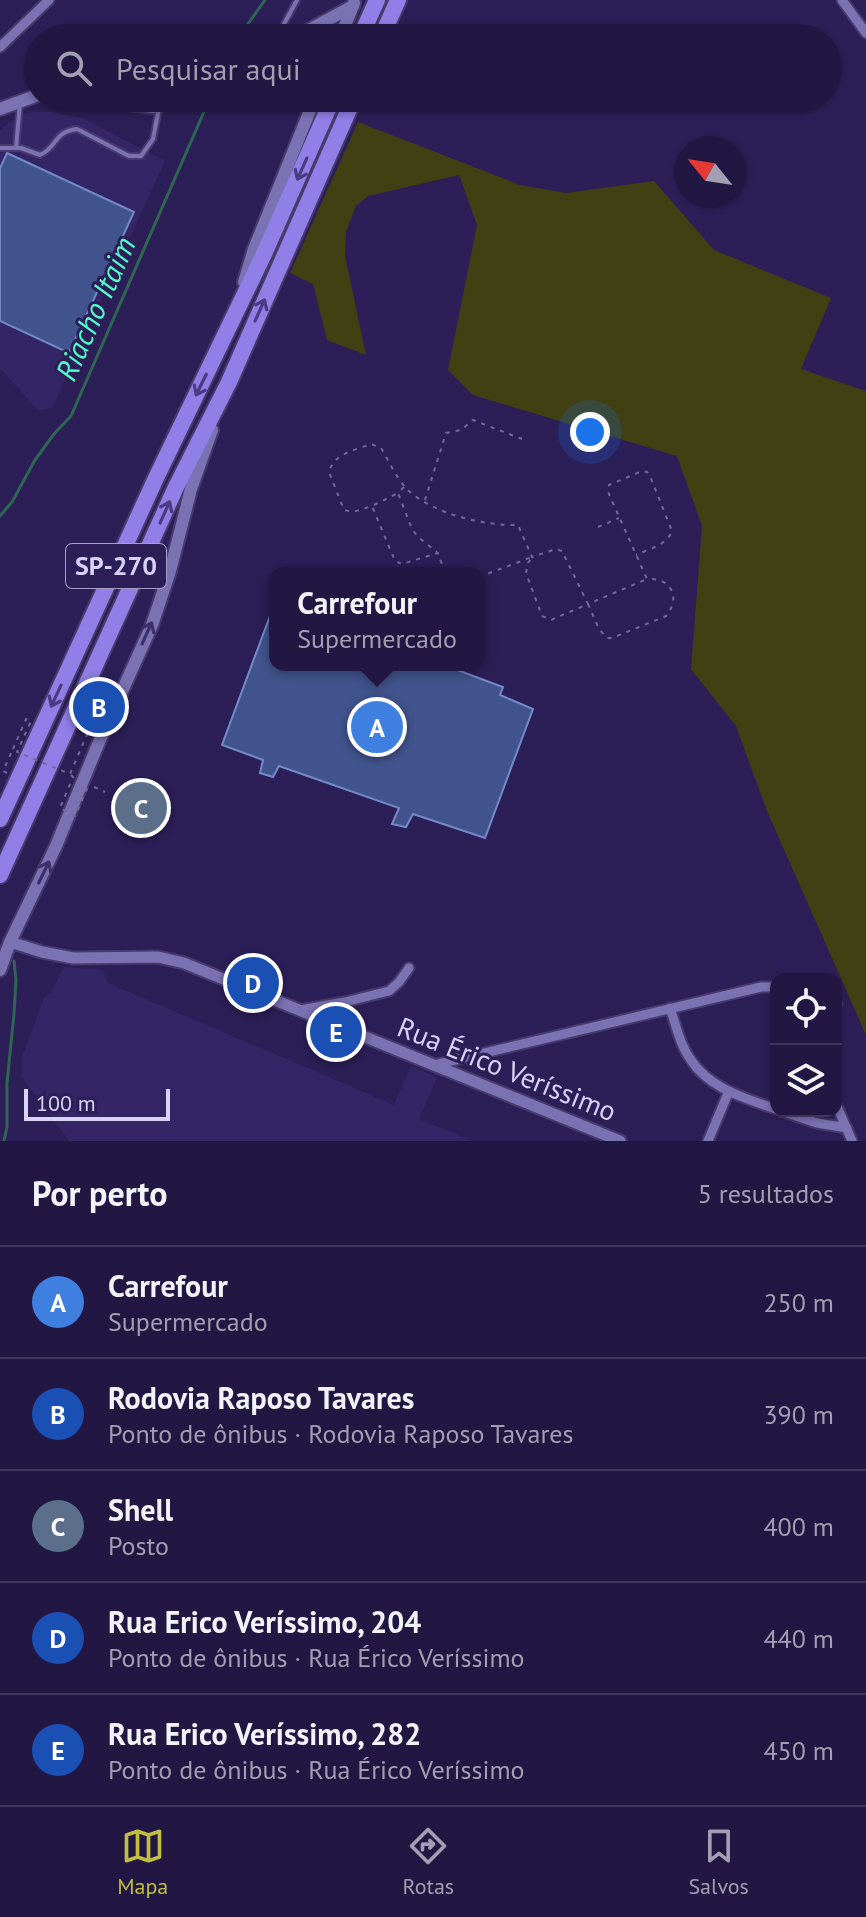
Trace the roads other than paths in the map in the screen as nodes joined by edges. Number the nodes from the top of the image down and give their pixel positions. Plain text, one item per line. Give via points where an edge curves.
1 (49, 0) edge
2 (297, 0) edge
3 (377, 0) edge
4 (398, 0) edge
5 (842, 0) edge
6 (354, 3) edge
7 (284, 24) edge
8 (319, 24) edge
9 (346, 24) edge
10 (366, 24) edge
11 (387, 24) edge
12 (866, 33) edge
13 (0, 47) edge
14 (24, 100) edge
15 (20, 101) junction
16 (0, 109) edge
17 (158, 112) edge
18 (309, 112) edge
19 (327, 112) edge
20 (348, 112) edge
21 (0, 148) edge
22 (16, 148) junction
23 (235, 314) junction
24 (229, 382) junction
25 (0, 819) edge
26 (0, 875) edge
27 (10, 942) junction
28 (409, 968) dead end
29 (0, 970) edge
30 (770, 987) edge
31 (670, 1008) junction
32 (300, 1010) junction
33 (434, 1065) junction
34 (729, 1091) junction
35 (770, 1107) edge
36 (799, 1117) edge
37 (842, 1117) edge
38 (847, 1128) junction
39 (620, 1141) edge
40 (708, 1141) edge
41 (852, 1141) edge

1 - 13 street
2 - 7 lane
3 - 10 highway
4 - 11 highway
5 - 12 street
6 - 8 main road
6 - 9 main road
14 - 15 main road
15 - 16 main road
15 - 22 lane
17 - 22 lane via 153,139 141,156 129,156 77,129 63,132 40,155
18 - 23 main road via 254,249
19 -> 23 highway, SP-270
24 -> 20 highway, SP-270
21 - 22 lane
23 -> 25 highway, SP-270
26 -> 24 highway, SP-270
27 -> 24 main road via 152,625
27 - 29 main road
27 - 32 street, Rua Érico Veríssimo via 73,958 158,957 184,963
28 - 32 street via 389,991
30 - 31 street
31 - 33 street
31 - 34 street via 691,1060 705,1077
32 - 33 street, Rua Érico Veríssimo
33 - 39 street, Rua Érico Veríssimo
34 - 35 street
34 - 40 street
36 - 38 street
37 - 38 street
38 - 41 street

